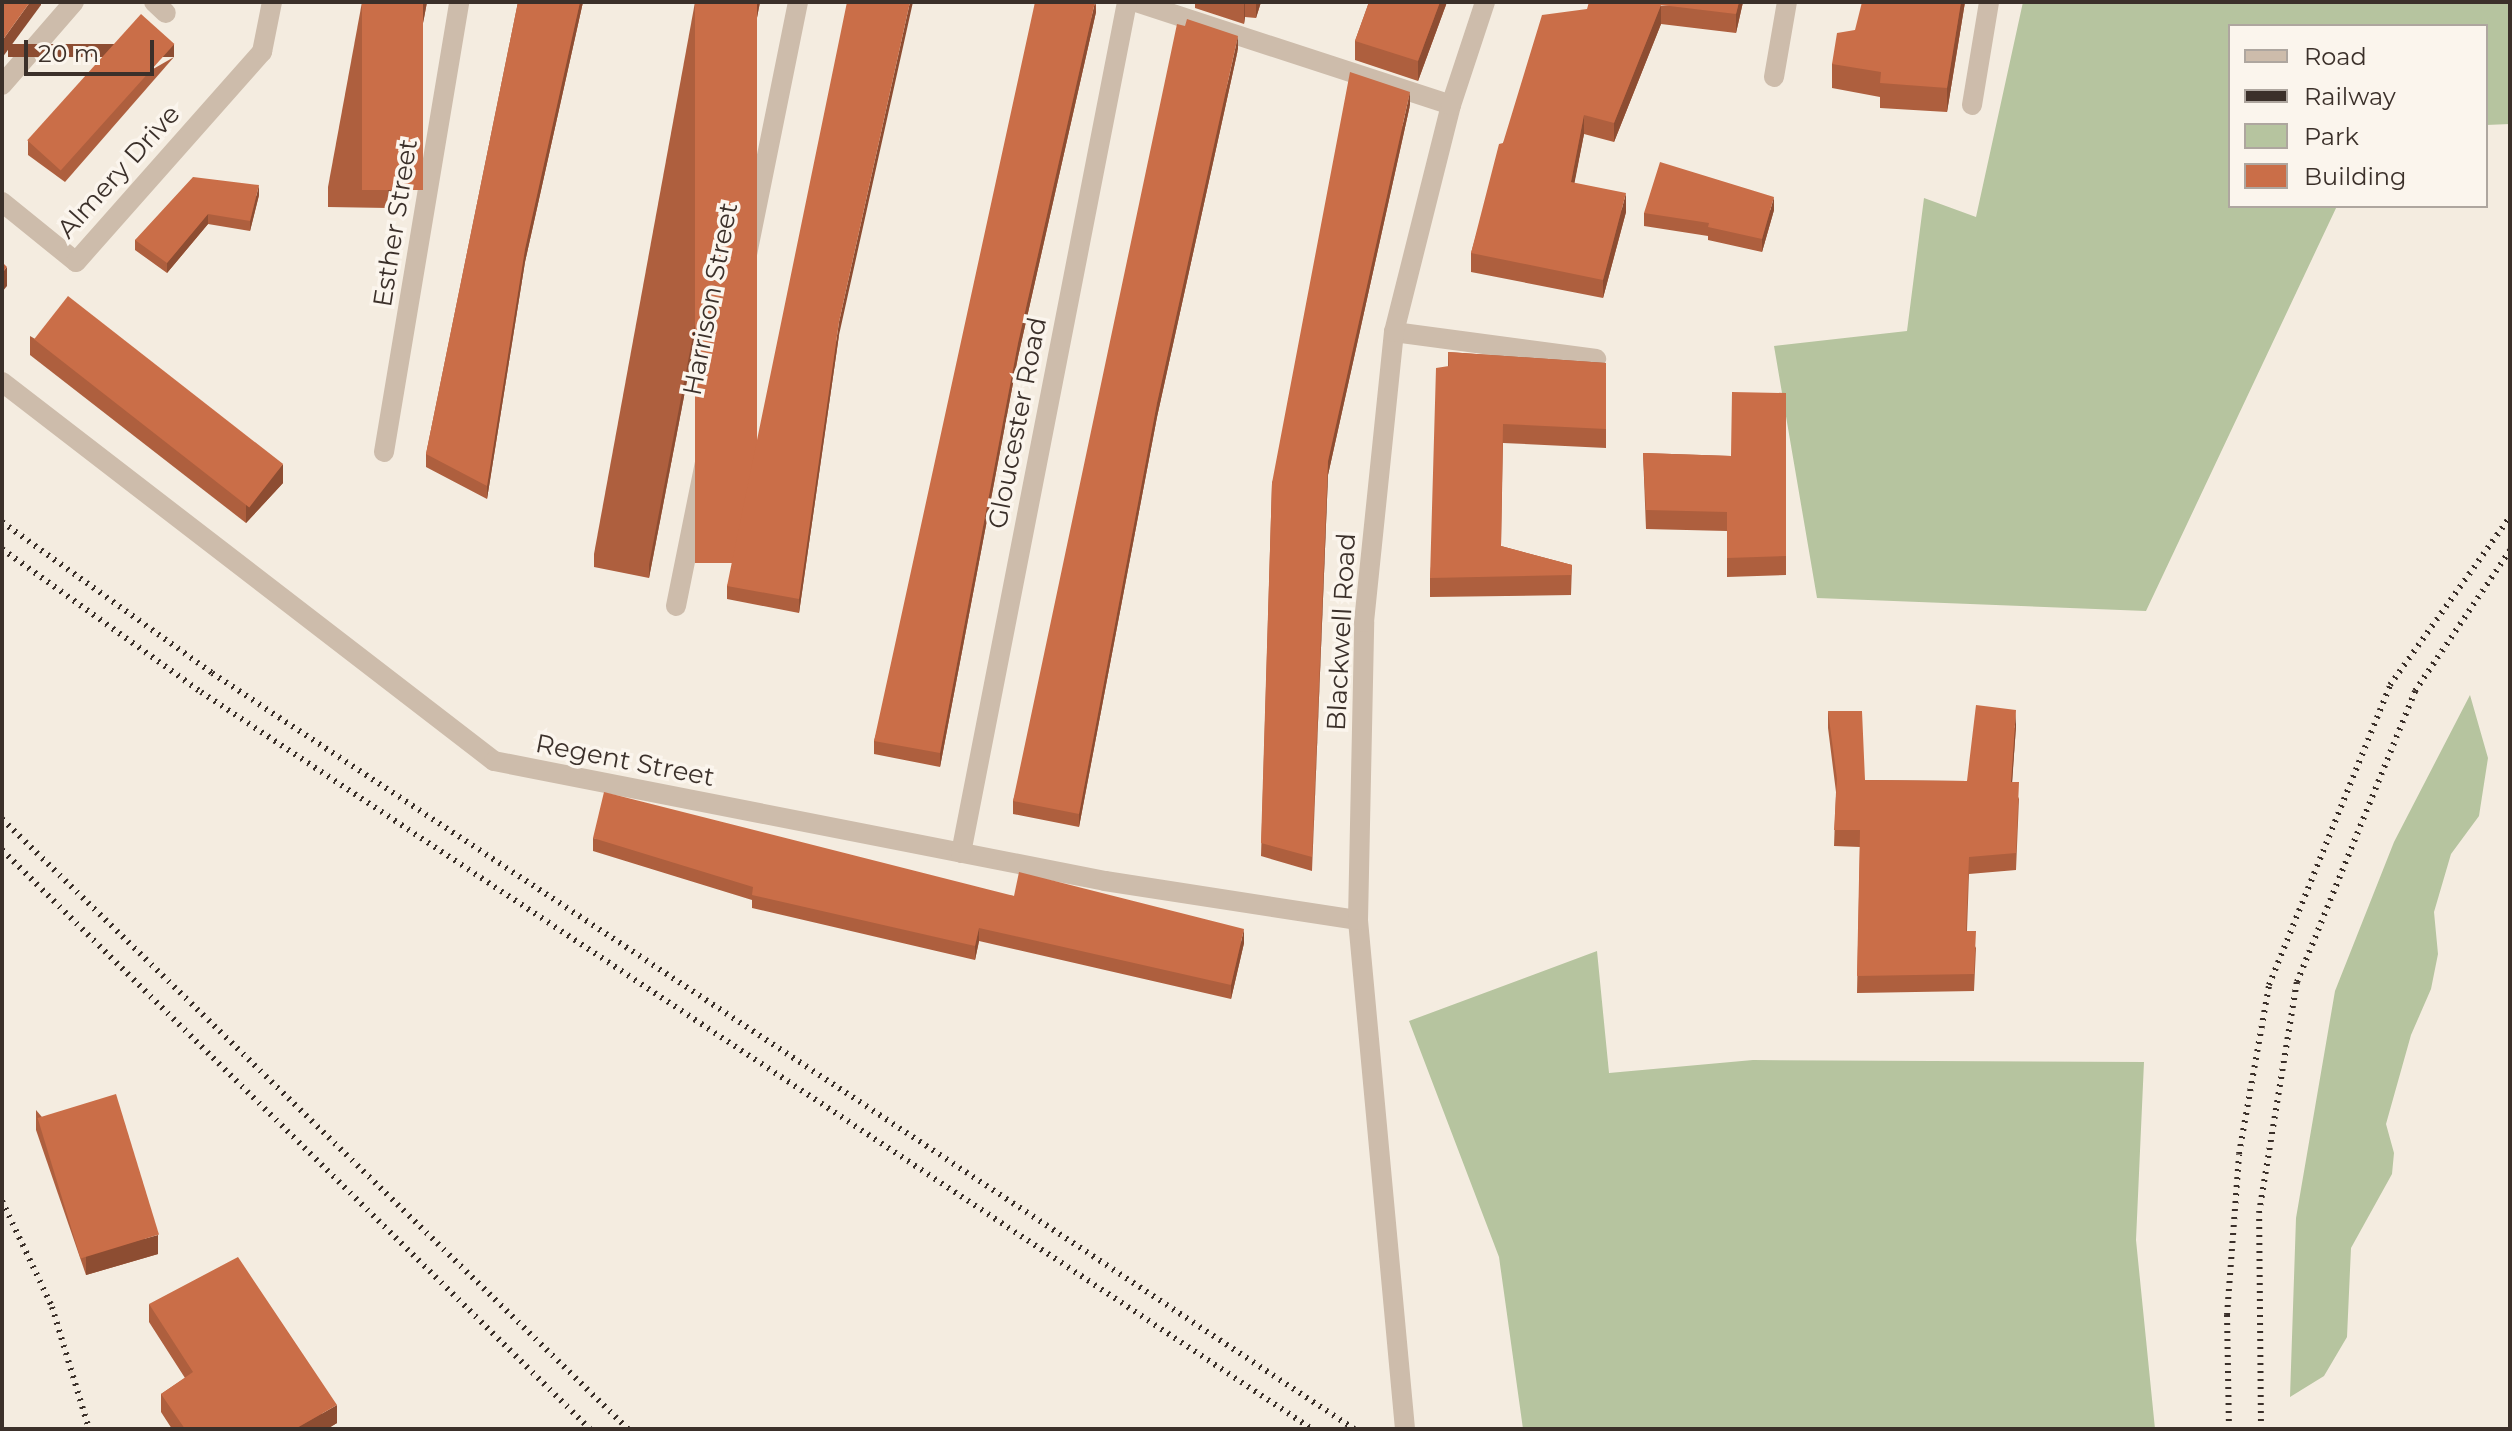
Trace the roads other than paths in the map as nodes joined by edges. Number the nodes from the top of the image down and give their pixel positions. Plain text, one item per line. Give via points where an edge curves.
1 (74, 2) edge
2 (272, 2) edge
3 (459, 2) edge
4 (798, 2) edge
5 (1127, 2) edge
6 (1136, 2) edge
7 (1485, 2) edge
8 (1787, 2) edge
9 (1989, 2) edge
10 (1774, 77) dead end
11 (2, 85) edge
12 (1451, 105) junction
13 (1972, 105) dead end
14 (2, 202) edge
15 (1394, 332) junction
16 (1596, 359) edge
17 (2, 382) edge
18 (384, 452) dead end
19 (676, 606) dead end
20 (961, 853) junction
21 (1358, 920) junction
22 (1405, 1429) edge

1 - 11 street
2 - 14 street, Almery Drive via 262,52 76,262
3 - 18 street, Esther Street
4 - 19 street, Harrison Street
5 - 20 street, Gloucester Road
6 - 12 street
7 - 12 street, Blackwell Road
8 - 10 street
9 - 13 street
12 - 15 street, Blackwell Road
15 - 16 street
15 - 21 street, Blackwell Road via 1364,622
17 - 20 street, Regent Street via 494,761
20 - 21 street, Regent Street
21 - 22 street, Blackwell Road

